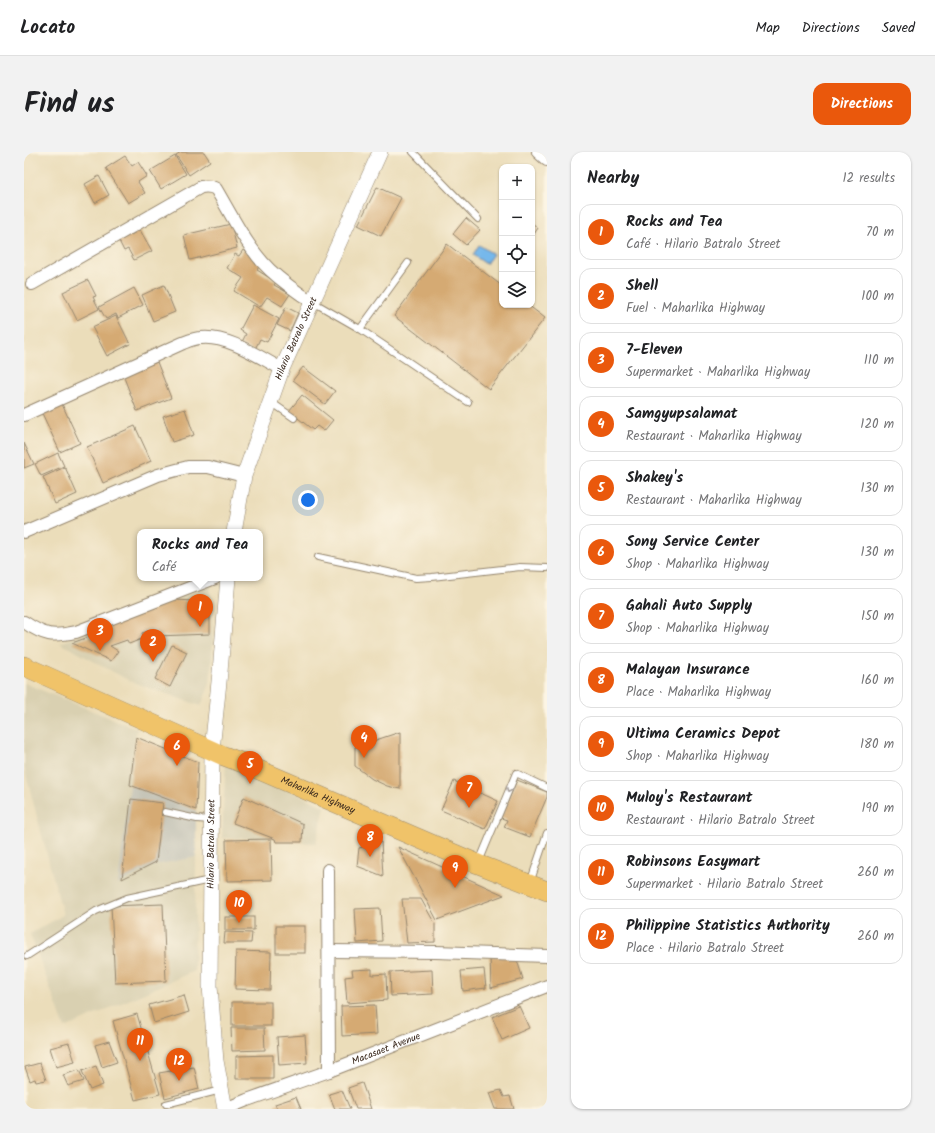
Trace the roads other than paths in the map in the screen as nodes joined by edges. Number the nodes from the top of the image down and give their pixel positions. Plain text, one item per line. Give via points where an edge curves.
1 (380, 152) edge
2 (413, 152) edge
3 (538, 152) edge
4 (547, 160) edge
5 (478, 219) dead end
6 (408, 263) dead end
7 (32, 284) dead end
8 (312, 302) junction
9 (360, 329) junction
10 (282, 369) junction
11 (270, 402) junction
12 (468, 402) dead end
13 (24, 415) edge
14 (294, 418) dead end
15 (244, 476) junction
16 (235, 529) edge
17 (24, 532) edge
18 (318, 557) dead end
19 (547, 568) edge
20 (207, 581) edge
21 (228, 581) edge
22 (24, 622) edge
23 (24, 666) edge
24 (212, 750) junction
25 (547, 788) edge
26 (165, 812) dead end
27 (212, 820) junction
28 (547, 833) edge
29 (478, 864) junction
30 (328, 870) dead end
31 (211, 880) junction
32 (529, 884) junction
33 (547, 891) edge
34 (329, 951) junction
35 (27, 956) dead end
36 (547, 956) edge
37 (547, 986) edge
38 (329, 1071) junction
39 (221, 1090) junction
40 (166, 1104) dead end
41 (225, 1109) edge

1 - 8 street, Hilario Batralo Street
2 - 5 lane
3 - 4 street
6 - 9 lane
7 - 8 street via 206,186 216,190 253,249 269,269
8 - 9 lane
8 - 10 street, Hilario Batralo Street
9 - 12 lane
10 - 11 street, Hilario Batralo Street
10 - 13 street via 233,344 219,339 201,338 183,343
11 - 14 lane
11 - 15 street, Hilario Batralo Street
15 - 16 street, Hilario Batralo Street
15 - 17 street via 208,467 188,467 158,475
18 - 19 lane via 416,578 520,567
20 - 22 street via 76,632 46,634
21 - 24 street, Hilario Batralo Street
23 - 24 main road, Maharlika Highway
24 - 27 street, Hilario Batralo Street
24 - 29 main road, Maharlika Highway
25 -> 29 lane via 516,773
26 - 27 lane
27 - 31 street, Hilario Batralo Street
28 - 32 lane
29 - 32 main road, Maharlika Highway
30 - 34 street
31 - 35 lane via 127,898 96,911
31 - 39 street, Hilario Batralo Street via 210,986
32 - 33 main road, Maharlika Highway
34 - 36 street
34 - 38 street
37 - 38 street, Macasaet Avenue
38 - 41 street, Macasaet Avenue
39 - 40 lane
39 - 41 street, Hilario Batralo Street

